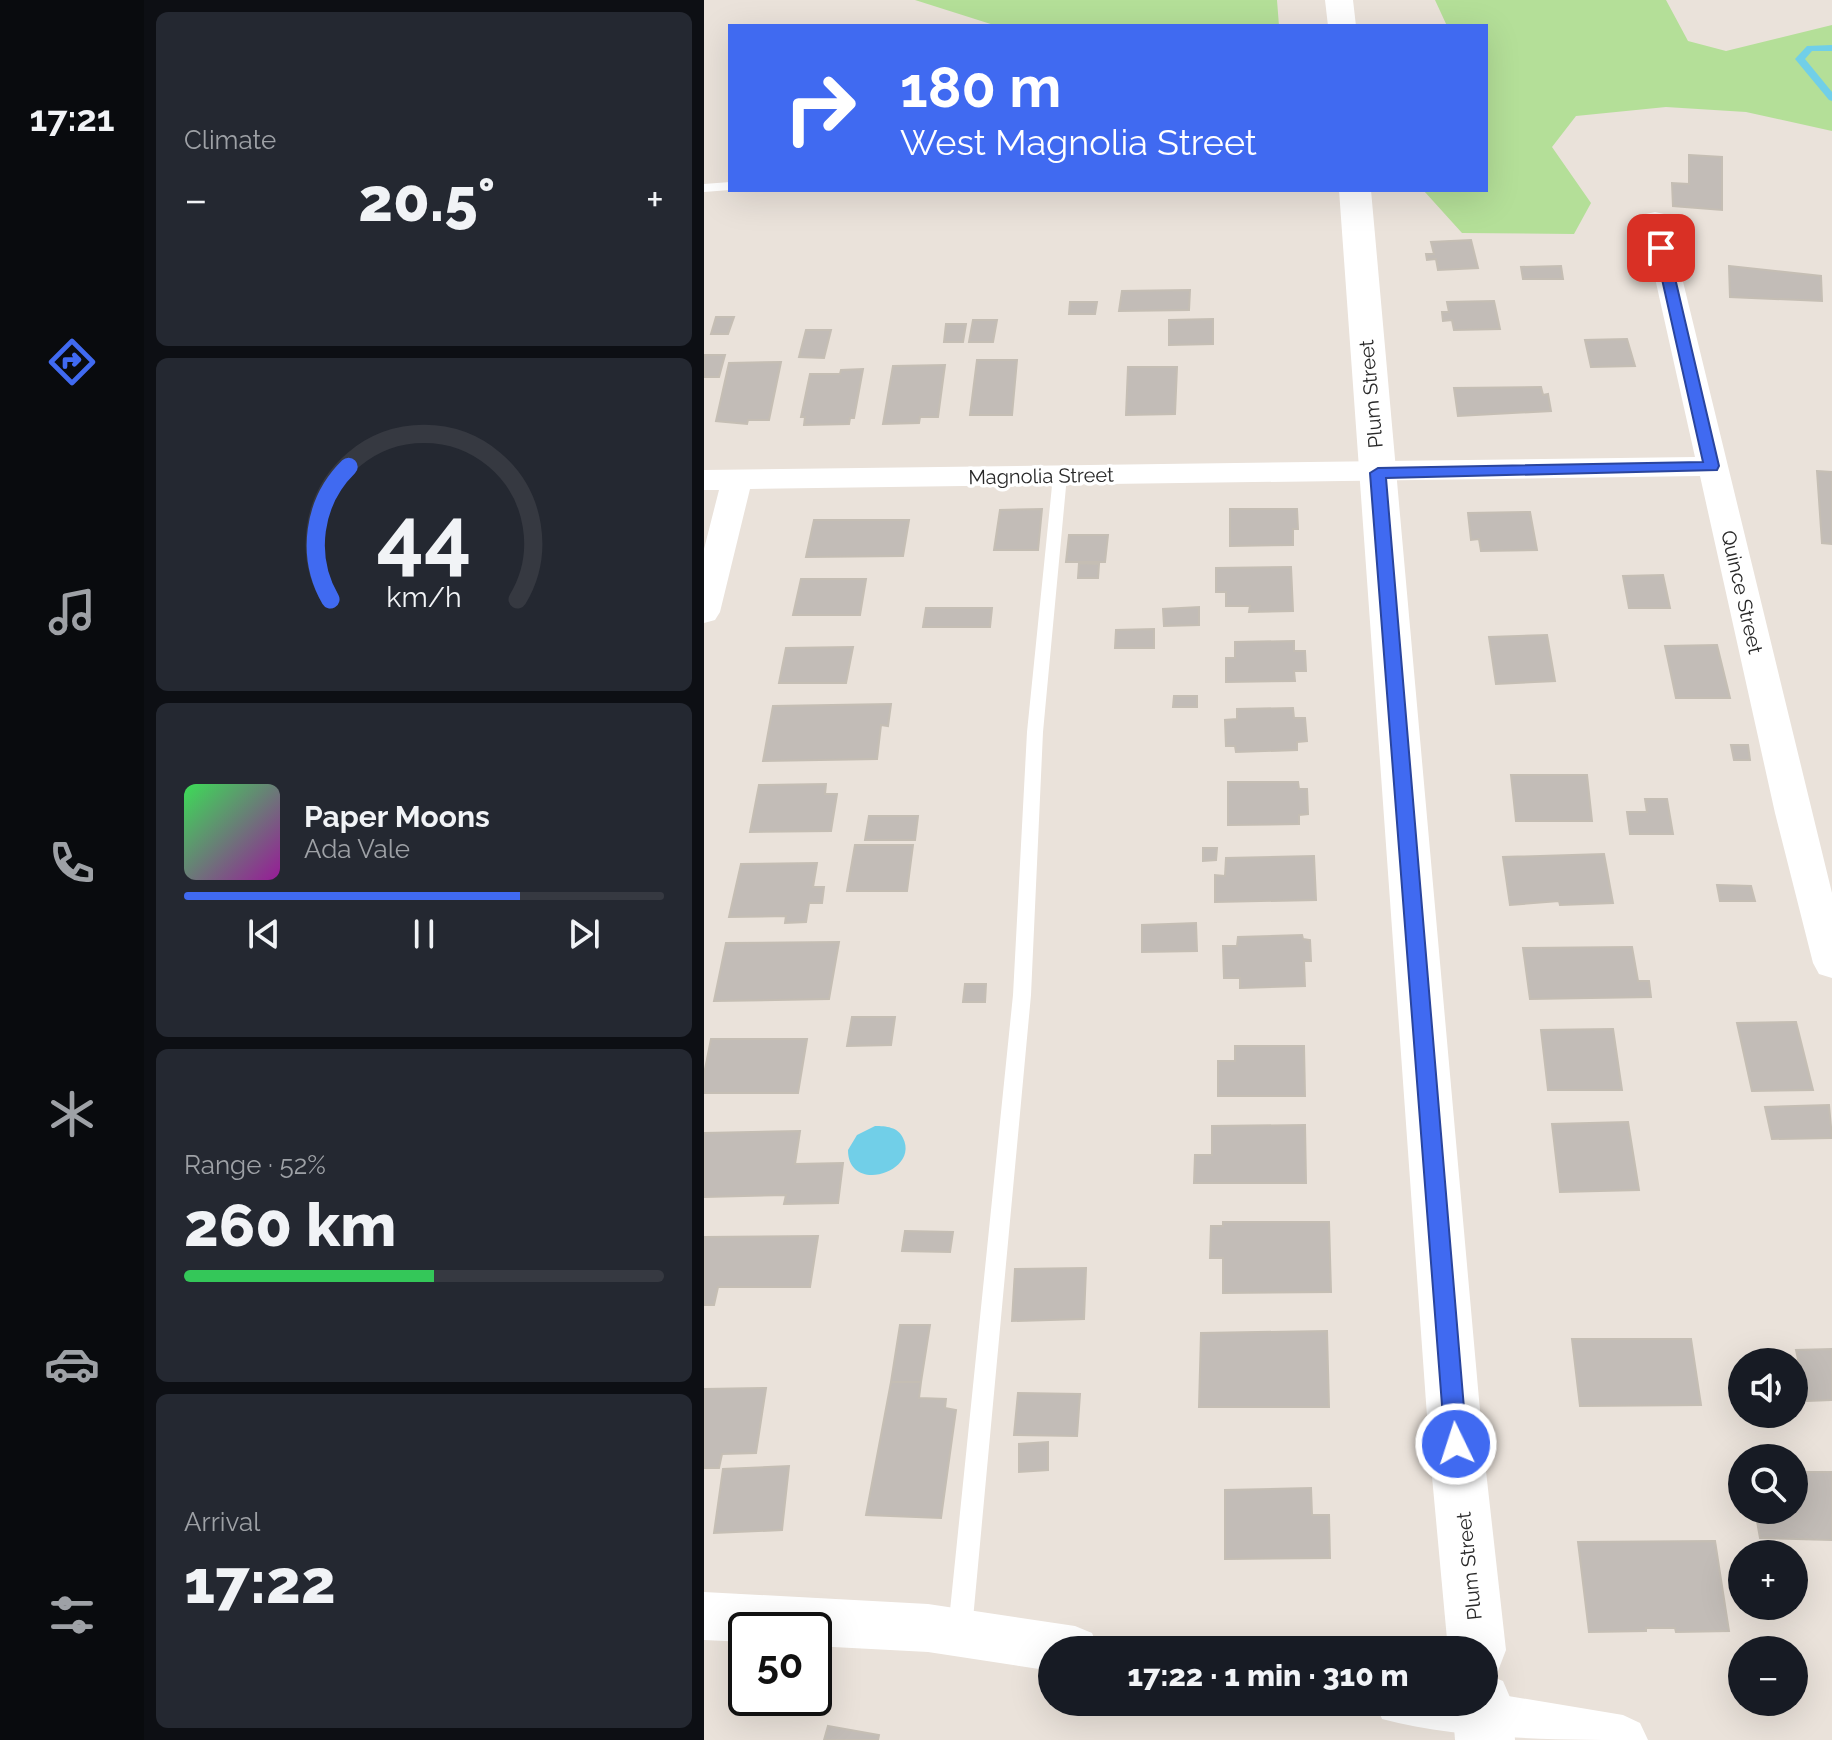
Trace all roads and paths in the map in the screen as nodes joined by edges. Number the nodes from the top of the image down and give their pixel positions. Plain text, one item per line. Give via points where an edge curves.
1 (1339, 0) edge
2 (1342, 24) edge
3 (728, 186) edge
4 (704, 188) edge
5 (1355, 192) edge
6 (1655, 220) dead end
7 (1711, 466) junction
8 (1378, 473) junction
9 (1060, 476) junction
10 (737, 479) junction
11 (704, 480) edge
12 (704, 612) edge
13 (1832, 963) edge
14 (704, 1616) edge
15 (960, 1633) junction
16 (1476, 1636) edge
17 (1038, 1645) edge
18 (1483, 1719) edge
19 (1623, 1740) edge

1 - 2 main road
3 - 4 lane
5 - 8 main road, Plum Street
6 - 7 street, Quince Street
7 - 8 street, Magnolia Street
7 - 13 street, Quince Street
8 - 9 street, Magnolia Street
8 - 16 main road, Plum Street
9 - 10 street, Magnolia Street
9 - 15 lane via 1035,732 1022,995
10 - 11 street, Magnolia Street
10 - 12 street
14 - 15 street
15 - 17 street
18 - 19 street

